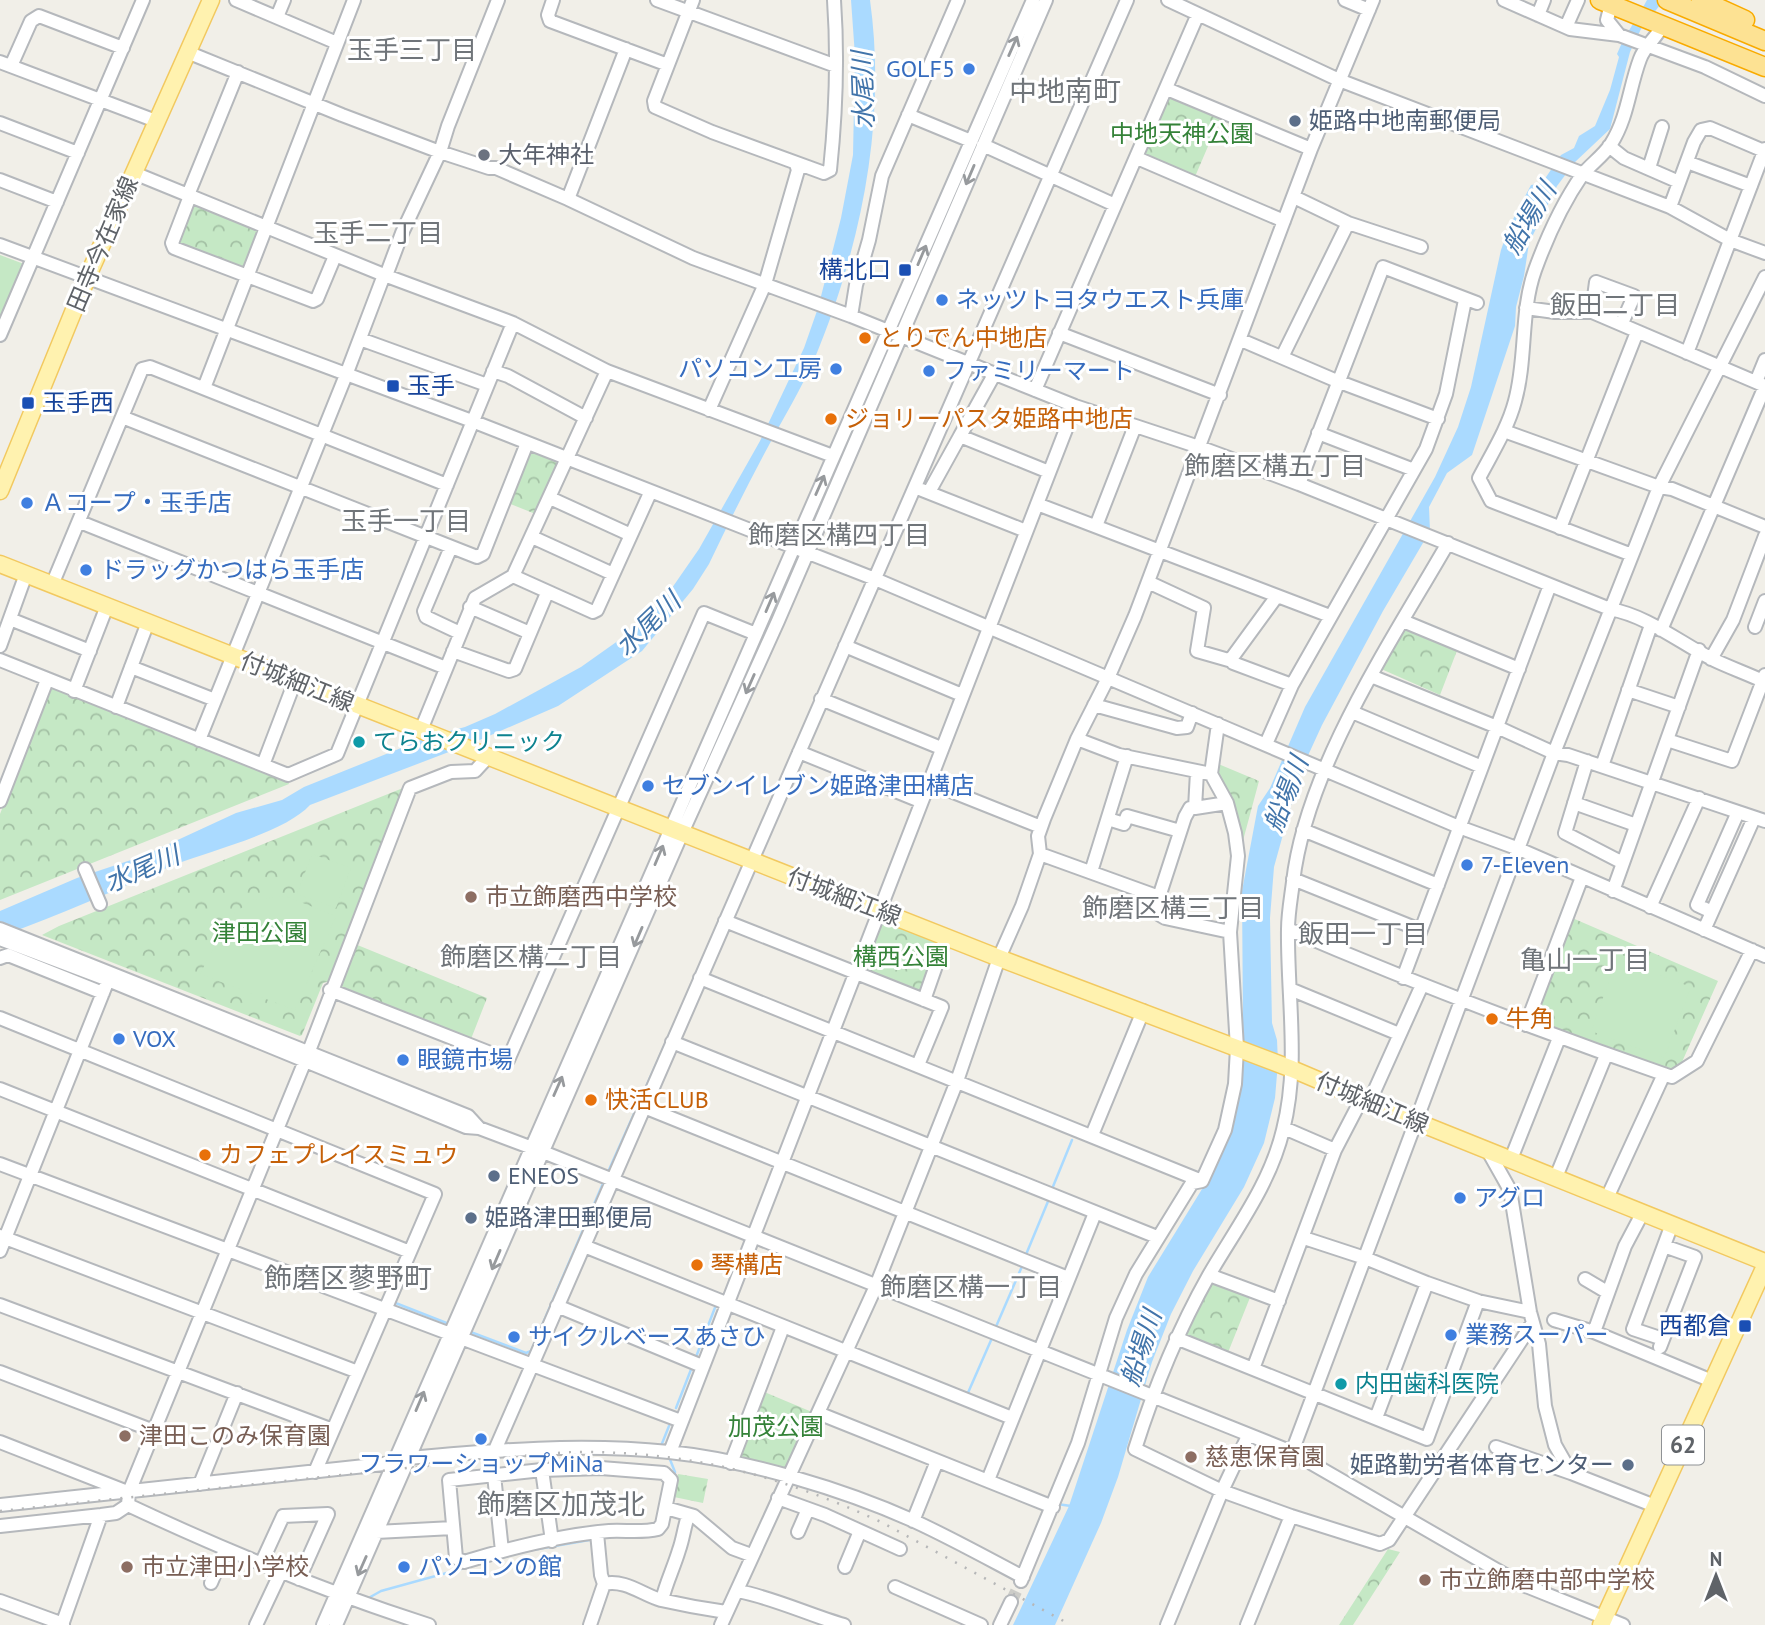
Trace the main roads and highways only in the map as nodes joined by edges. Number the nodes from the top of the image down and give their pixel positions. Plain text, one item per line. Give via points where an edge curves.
1 (211, 0) edge
2 (1635, 0) edge
3 (1667, 0) edge
4 (1700, 0) edge
5 (1607, 1) edge
6 (1765, 29) edge
7 (1765, 41) edge
8 (1765, 54) edge
9 (1765, 66) edge
10 (0, 491) edge
11 (0, 564) edge
12 (1765, 1264) edge
13 (1602, 1621) edge

1 - 10 main road, 田寺今在家線 via 87,278
2 - 8 highway
3 - 7 highway
4 - 6 highway
5 - 9 highway
11 - 12 main road, 付城細江線 via 999,958 1288,1067
12 - 13 main road, 62

